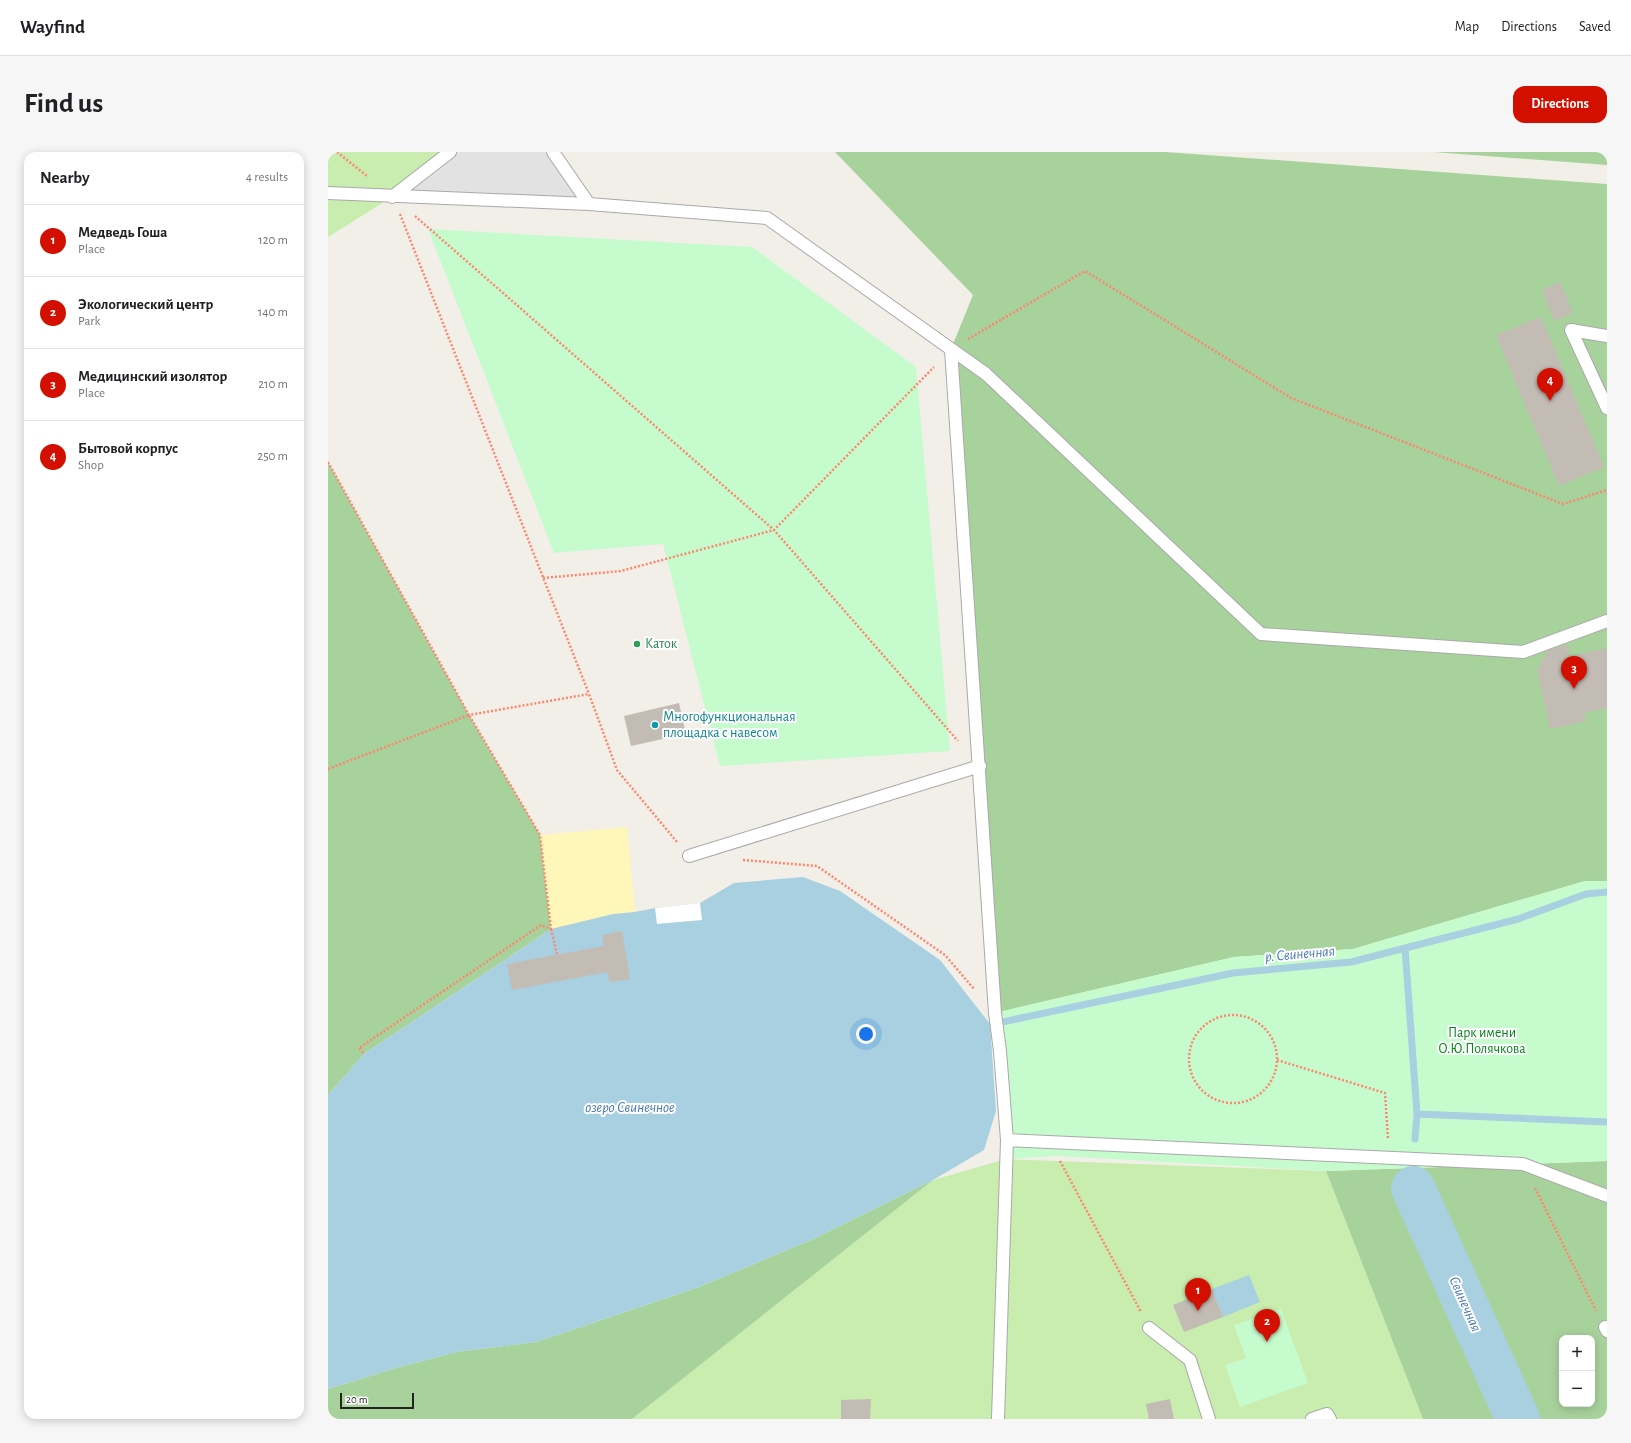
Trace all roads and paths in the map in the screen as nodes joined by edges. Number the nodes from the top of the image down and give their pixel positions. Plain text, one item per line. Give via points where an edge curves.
1 (450, 152) edge
2 (553, 152) edge
3 (328, 193) edge
4 (392, 196) junction
5 (589, 204) junction
6 (1607, 336) edge
7 (951, 349) junction
8 (1607, 408) edge
9 (328, 462) edge
10 (1607, 490) edge
11 (774, 530) junction
12 (543, 578) junction
13 (1607, 621) edge
14 (589, 694) junction
15 (469, 715) junction
16 (959, 742) dead end
17 (980, 766) junction
18 (328, 769) edge
19 (689, 856) joint
20 (742, 860) dead end
21 (551, 929) junction
22 (557, 954) dead end
23 (975, 990) dead end
24 (364, 1054) dead end
25 (1277, 1060) junction
26 (1007, 1140) junction
27 (1050, 1142) junction
28 (1390, 1158) junction
29 (1523, 1164) junction
30 (1607, 1196) edge
31 (1149, 1328) joint
32 (1606, 1329) edge
33 (998, 1419) edge
34 (1209, 1419) edge
35 (1312, 1419) edge
36 (1330, 1419) edge

1 - 4 lane
2 - 5 lane
3 - 4 lane
4 - 5 lane
4 - 11 path
4 - 12 path
5 - 7 lane via 767,218
6 - 8 lane via 1571,330
7 - 10 path via 1085,271 1291,398 1563,504
7 - 11 path
7 - 13 lane via 986,374 1261,634 1523,652
7 - 17 lane
9 - 15 path
11 - 12 path via 622,571
11 - 16 path
12 - 14 path
14 - 15 path
14 - 19 path via 617,770
15 - 18 path
15 - 21 path via 540,835
17 - 19 lane
17 - 26 lane via 995,1013
20 - 23 path via 817,866 945,955
21 - 22 path
21 - 24 path via 541,925 359,1048
25 - 25 path via 1275,1046 1268,1033 1258,1023 1230,1015 1216,1018 1203,1026 1194,1038 1189,1066 1202,1091 1228,1103 1243,1102 1257,1096 1267,1087 1274,1074
25 - 28 path via 1385,1093
26 - 27 lane
26 - 33 lane
27 - 28 lane
27 - 31 path
28 - 29 lane
29 - 30 lane
29 - 32 path
31 - 34 lane via 1190,1360
35 - 36 lane via 1328,1414

